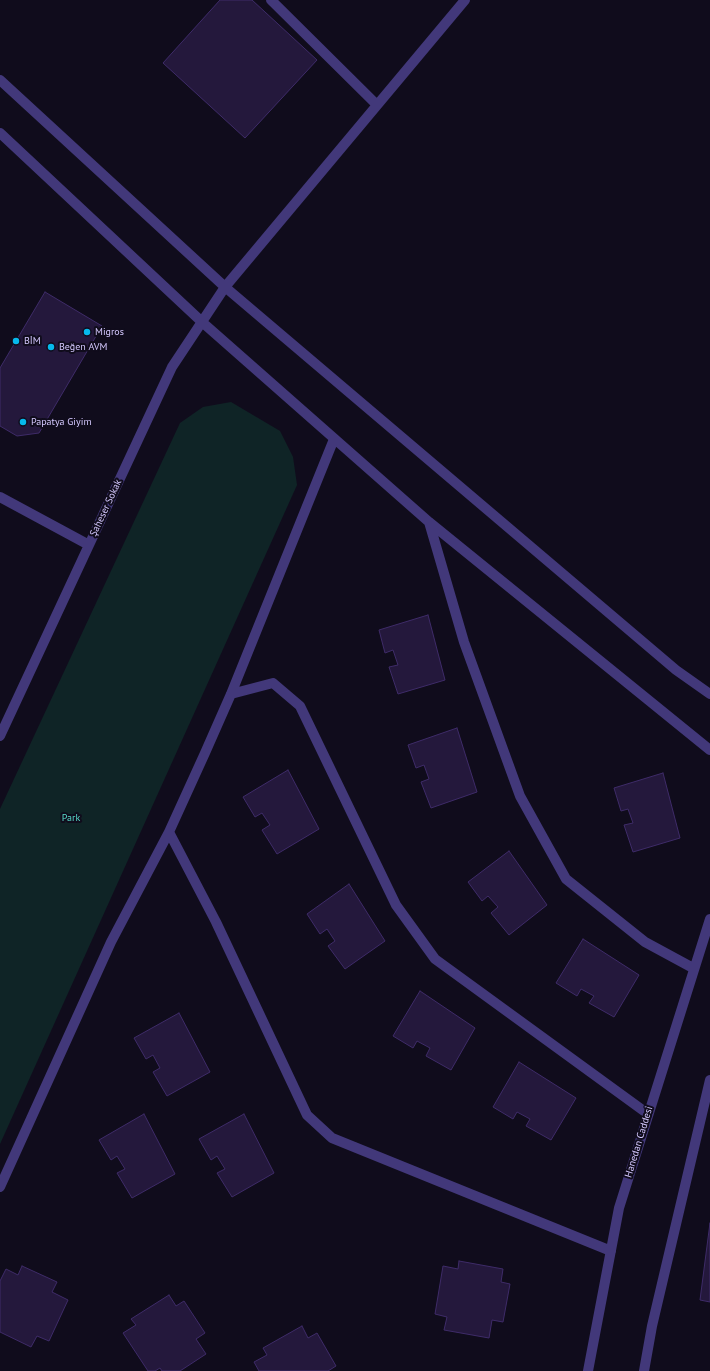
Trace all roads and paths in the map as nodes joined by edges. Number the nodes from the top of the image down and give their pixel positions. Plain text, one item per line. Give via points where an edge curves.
1 (271, 0) edge
2 (465, 0) edge
3 (0, 80) edge
4 (377, 106) junction
5 (0, 134) edge
6 (226, 287) junction
7 (202, 322) junction
8 (334, 439) junction
9 (0, 497) edge
10 (429, 522) junction
11 (89, 545) junction
12 (231, 694) junction
13 (710, 694) edge
14 (0, 736) edge
15 (710, 750) edge
16 (168, 832) junction
17 (710, 919) edge
18 (693, 968) junction
19 (710, 1081) edge
20 (648, 1114) junction
21 (0, 1187) edge
22 (611, 1251) junction
23 (588, 1371) edge
24 (644, 1371) edge

1 - 4 street
2 - 4 street, Şaheser Sokak
3 - 6 street
4 - 6 street, Şaheser Sokak
5 - 7 street
6 - 7 street, Şaheser Sokak
6 - 13 street via 676,670
7 - 8 street
7 - 11 street, Şaheser Sokak via 172,367
8 - 10 street
8 - 12 street
9 - 11 street
10 - 15 street
10 - 18 street via 464,642 520,796 566,879 645,942
11 - 14 street, Şaheser Sokak
12 - 16 street
12 - 20 street via 272,683 300,706 396,905 435,959
16 - 21 street via 111,942
16 - 22 street via 216,922 307,1115 332,1138
17 - 18 street, Hanedan Caddesi
18 - 20 street, Hanedan Caddesi
19 - 24 street via 652,1326
20 - 22 street, Hanedan Caddesi via 619,1208
22 - 23 street, Hanedan Caddesi

